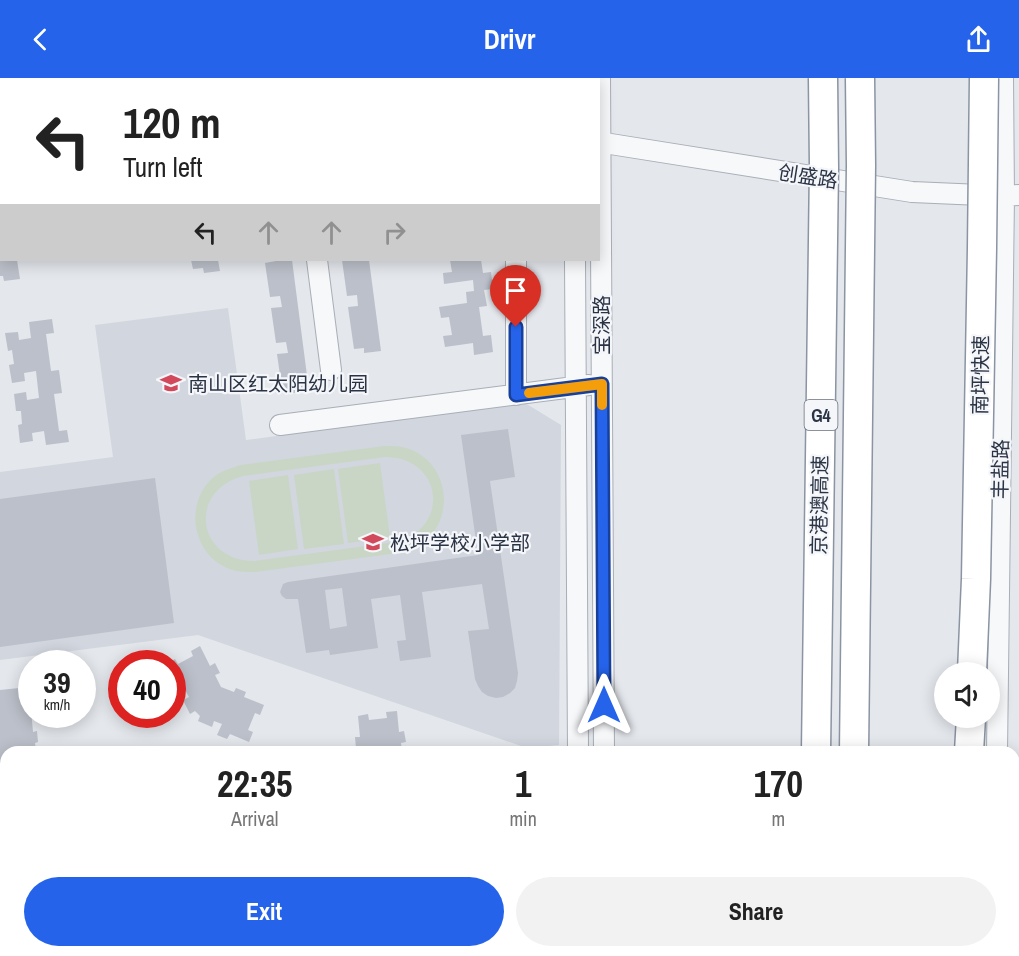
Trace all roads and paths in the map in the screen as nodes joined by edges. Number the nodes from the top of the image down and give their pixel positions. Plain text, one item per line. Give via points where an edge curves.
1 (823, 78) edge
2 (860, 78) edge
3 (984, 78) edge
4 (1003, 78) edge
5 (600, 142) edge
6 (1011, 196) edge
7 (600, 223) edge
8 (317, 261) edge
9 (516, 261) edge
10 (575, 261) edge
11 (331, 370) dead end
12 (602, 384) junction
13 (576, 387) junction
14 (516, 395) junction
15 (280, 425) dead end
16 (972, 662) edge
17 (970, 728) edge
18 (578, 746) edge
19 (604, 746) edge
20 (816, 746) edge
21 (854, 746) edge
22 (969, 746) edge
23 (997, 746) edge

1 - 20 highway, 京港澳高速 / G4, bridge
2 - 21 highway, 京港澳高速 / G4, bridge
3 - 16 highway, 南坪快速, bridge
4 - 6 street, 丰盐路
5 - 6 street, 创盛路 via 912,192
6 - 23 street, 丰盐路
7 - 12 street, 宝深路
8 - 11 street
9 - 14 street
10 - 13 street, 宝深路
12 - 13 street
12 - 19 street, 宝深路
13 - 14 street
13 - 18 street, 宝深路
14 - 15 street
17 - 22 highway

